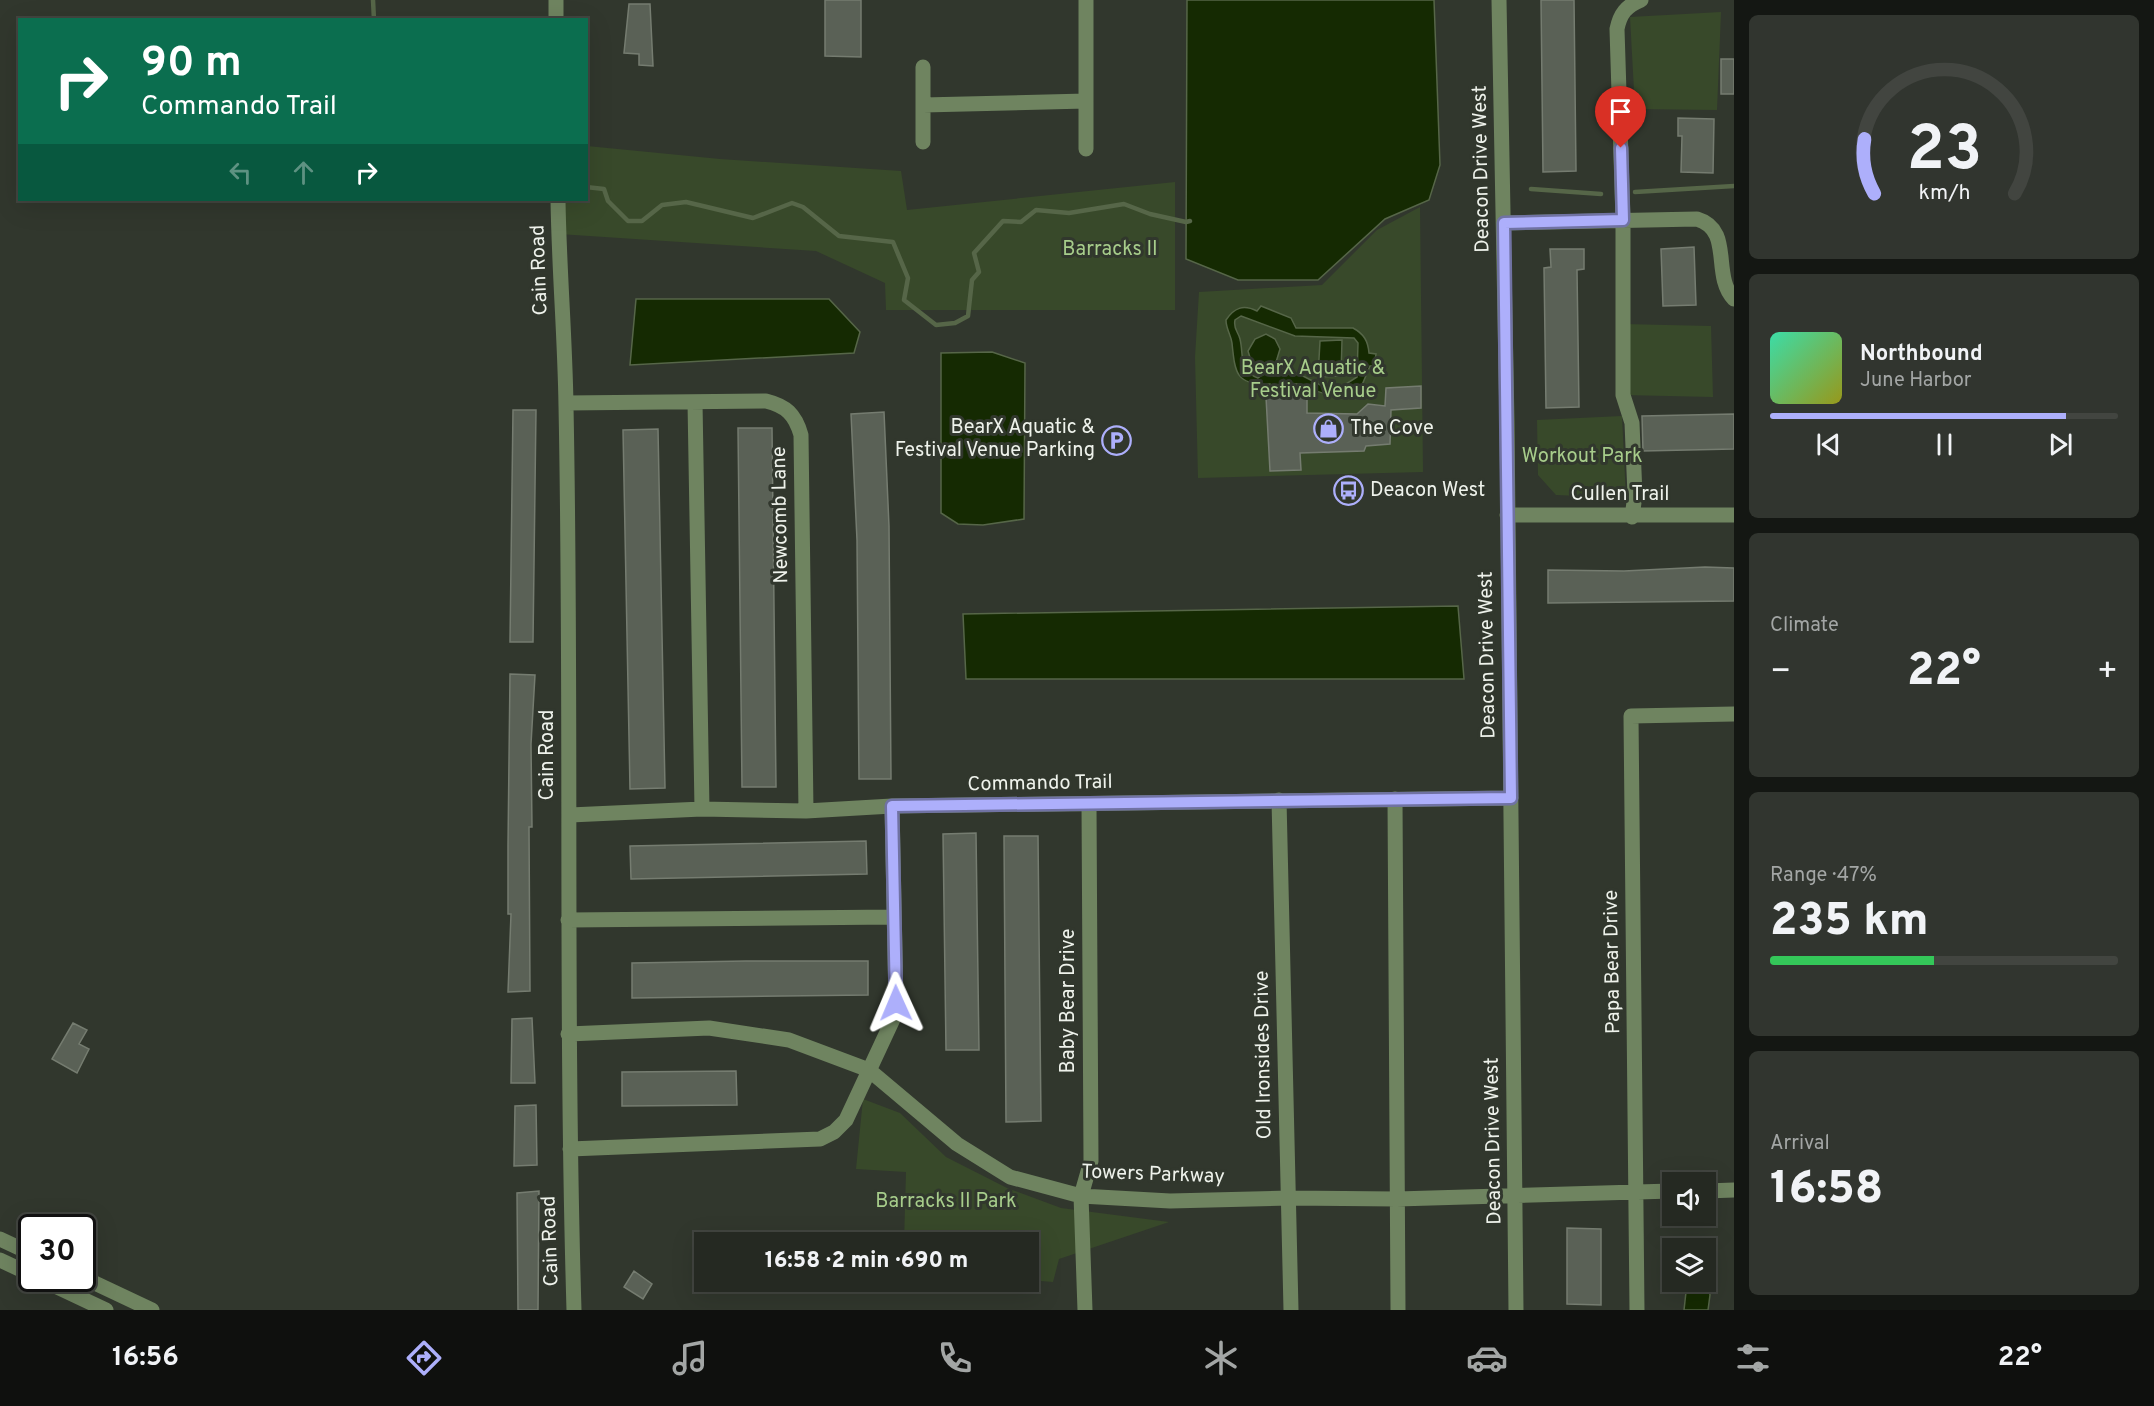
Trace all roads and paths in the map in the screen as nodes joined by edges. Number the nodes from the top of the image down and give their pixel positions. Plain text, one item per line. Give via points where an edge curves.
1 (556, 0) edge
2 (1086, 0) edge
3 (1499, 0) edge
4 (1641, 0) edge
5 (556, 18) edge
6 (923, 67) dead end
7 (1086, 101) junction
8 (922, 105) junction
9 (923, 142) dead end
10 (1086, 149) dead end
11 (558, 201) edge
12 (1623, 220) junction
13 (1504, 223) junction
14 (1734, 299) edge
15 (695, 402) junction
16 (566, 403) junction
17 (1507, 515) junction
18 (1734, 515) edge
19 (1632, 517) junction
20 (1734, 714) edge
21 (1511, 798) junction
22 (1395, 799) junction
23 (1279, 800) junction
24 (1089, 804) junction
25 (892, 806) junction
26 (702, 809) junction
27 (806, 811) junction
28 (570, 815) junction
29 (894, 917) junction
30 (568, 920) junction
31 (568, 1034) junction
32 (869, 1070) junction
33 (570, 1149) junction
34 (1734, 1190) edge
35 (1636, 1191) junction
36 (1662, 1191) edge
37 (1716, 1191) edge
38 (1516, 1195) junction
39 (1081, 1196) junction
40 (1289, 1198) junction
41 (1396, 1199) junction
42 (0, 1239) edge
43 (18, 1247) edge
44 (0, 1260) edge
45 (18, 1268) edge
46 (96, 1283) edge
47 (67, 1292) edge
48 (115, 1292) junction
49 (105, 1310) edge
50 (152, 1310) edge
51 (574, 1310) edge
52 (1084, 1310) edge
53 (1291, 1310) edge
54 (1398, 1310) edge
55 (1516, 1310) edge
56 (1636, 1310) edge

1 - 5 street
2 - 7 street
3 - 13 street, Deacon Drive West
4 - 12 street via 1625,9 1617,29
6 - 8 street
7 - 8 street
7 - 10 street
8 - 9 street
11 - 16 street, Cain Road
12 - 13 street
12 - 14 street via 1707,222 1720,236 1727,289
12 - 19 street via 1623,395 1632,423
13 - 17 street, Deacon Drive West
15 - 16 street, Newcomb Lane
15 - 26 street
15 - 27 street, Newcomb Lane via 779,404 790,411 801,435
16 - 28 street, Cain Road
17 - 19 street, Cullen Trail
17 - 21 street, Deacon Drive West
18 - 19 street, Cullen Trail
20 - 35 street, Papa Bear Drive via 1631,716
21 - 22 street, Commando Trail
21 - 38 street, Deacon Drive West
22 - 23 street, Commando Trail
22 - 41 street
23 - 24 street, Commando Trail
23 - 40 street, Old Ironsides Drive
24 - 25 street, Commando Trail
24 - 39 street, Baby Bear Drive via 1091,1161
25 - 27 street, Commando Trail
25 - 29 street
26 - 27 street, Commando Trail
26 - 28 street, Commando Trail
28 - 30 street, Cain Road
29 - 30 street
29 - 32 street via 894,1017
30 - 31 street, Cain Road
31 - 32 street, Towers Parkway via 710,1028 789,1040
31 - 33 street, Cain Road
32 - 33 street via 846,1120 820,1139
32 - 39 street, Towers Parkway via 957,1144 1010,1177
33 - 51 street, Cain Road
34 - 37 street
35 - 36 street, Towers Parkway
35 - 38 street, Towers Parkway
35 - 56 street, Papa Bear Drive
38 - 41 street, Towers Parkway
38 - 55 street, Deacon Drive West
39 - 40 street, Towers Parkway via 1170,1201
39 - 52 street, Baby Bear Drive
40 - 41 street, Towers Parkway
40 - 53 street, Old Ironsides Drive
41 - 54 street
42 - 43 street
44 - 45 street
46 - 48 street
47 - 49 street
48 - 49 street
48 - 50 street

